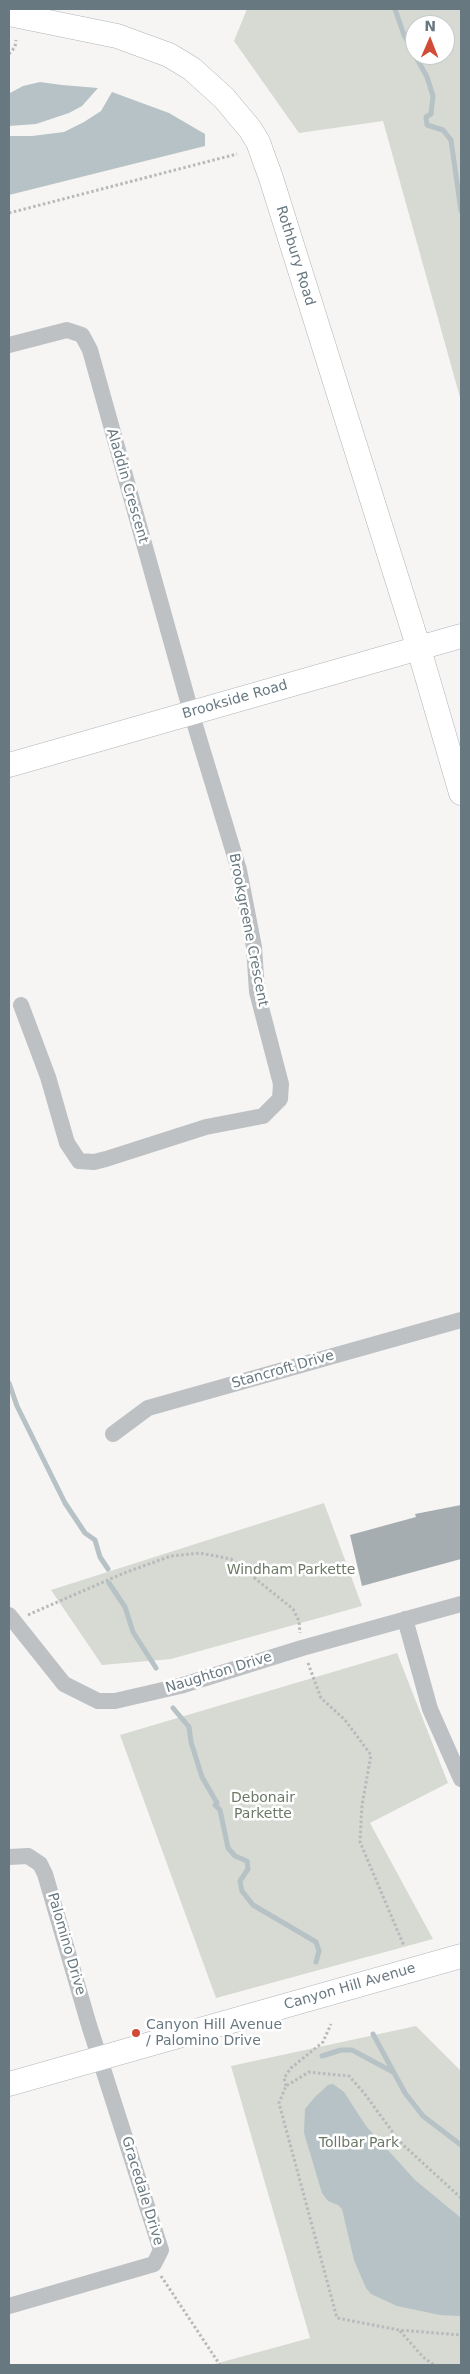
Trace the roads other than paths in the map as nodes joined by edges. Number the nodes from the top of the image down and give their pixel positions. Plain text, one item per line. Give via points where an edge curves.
1 (9, 14) edge
2 (9, 344) edge
3 (461, 636) edge
4 (419, 650) junction
5 (191, 712) junction
6 (9, 765) edge
7 (461, 794) edge
8 (21, 1005) dead end
9 (461, 1320) edge
10 (113, 1434) dead end
11 (461, 1604) edge
12 (12, 1618) edge
13 (405, 1618) junction
14 (461, 1779) edge
15 (9, 1857) edge
16 (461, 1956) edge
17 (100, 2058) junction
18 (9, 2084) edge
19 (9, 2306) edge

1 - 4 street, Rothbury Road via 117,36 169,54 210,85 250,129 265,158
2 - 5 street, Aladdin Crescent via 67,330 82,335 90,350
3 - 4 street, Brookside Road
4 - 5 street, Brookside Road
4 - 7 street, Rothbury Road
5 - 6 street, Brookside Road
5 - 8 street, Brookgreene Crescent via 239,870 254,947 257,992 281,1084 280,1099 263,1116 206,1127 94,1162 79,1161 67,1143 48,1077
9 - 10 street, Stancroft Drive via 148,1408
11 - 13 street, Naughton Drive
12 - 13 street, Naughton Drive via 64,1684 98,1701 115,1701 180,1686
13 - 14 street via 430,1710
15 - 17 street, Palomino Drive via 28,1856 40,1864
16 - 17 street, Canyon Hill Avenue
17 - 18 street, Canyon Hill Avenue
17 - 19 street, Gracedale Drive via 161,2250 154,2264

